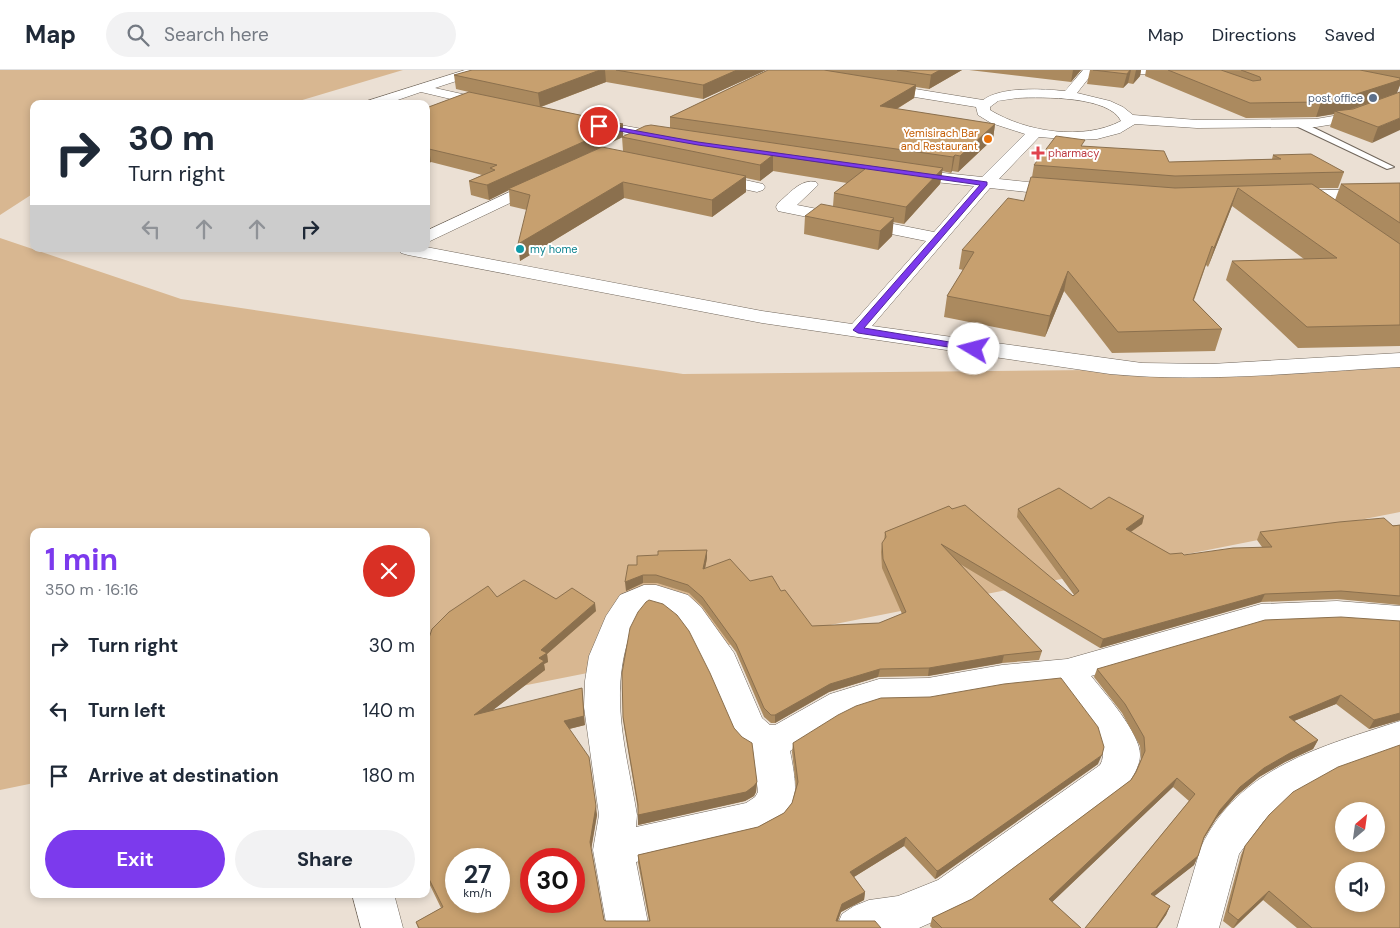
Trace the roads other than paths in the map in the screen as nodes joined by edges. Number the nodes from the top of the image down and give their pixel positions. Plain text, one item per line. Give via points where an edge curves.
1 (477, 70) edge
2 (1089, 70) edge
3 (1138, 70) edge
4 (1184, 70) edge
5 (868, 85) edge
6 (420, 88) junction
7 (1068, 96) junction
8 (1400, 98) edge
9 (384, 100) edge
10 (985, 104) junction
11 (504, 107) edge
12 (1128, 119) junction
13 (575, 121) edge
14 (672, 121) dead end
15 (1297, 123) junction
16 (1035, 132) junction
17 (644, 134) junction
18 (680, 140) edge
19 (621, 146) edge
20 (1390, 167) dead end
21 (887, 171) edge
22 (699, 175) edge
23 (555, 176) edge
24 (985, 184) junction
25 (810, 185) edge
26 (757, 187) edge
27 (1084, 193) edge
28 (1400, 193) edge
29 (1311, 196) junction
30 (1274, 197) edge
31 (1337, 214) edge
32 (430, 236) edge
33 (938, 238) junction
34 (424, 252) edge
35 (858, 330) junction
36 (1400, 360) edge
37 (1400, 617) edge
38 (1067, 671) junction
39 (1400, 735) edge
40 (770, 740) junction
41 (613, 850) junction
42 (374, 898) edge
43 (900, 922) edge
44 (382, 928) edge
45 (628, 928) edge
46 (858, 928) edge
47 (1198, 928) edge

1 - 6 street
2 - 7 street
3 - 4 street
5 - 10 street
6 - 9 street
6 - 11 street
7 - 10 street via 1018,94 994,98
7 - 12 street via 1109,105 1123,112
8 - 15 street via 1342,119
10 - 16 street via 983,112 992,120
12 - 15 street via 1197,124
12 - 16 street via 1121,129 1101,134
13 - 17 street
14 - 17 street
15 - 20 lane
16 - 24 street
17 - 18 street
17 - 19 street
21 - 24 street
22 - 26 street
23 - 32 street
24 - 27 street
24 - 33 street
25 - 33 street via 784,207
28 - 29 street
29 - 30 street
29 - 31 street
33 - 35 street
34 - 35 street via 762,317
35 - 36 street via 1142,370 1211,371
37 - 38 street via 1337,612 1261,614
38 - 40 street via 1002,678 928,692 879,692 842,703 782,739
38 - 43 street via 1118,738 1121,765 1113,776 953,893
39 - 47 street via 1319,763 1274,788 1249,810 1221,847
40 - 41 street via 777,792 769,809 757,817 735,823
40 - 41 street via 756,735 748,726 717,654 690,614 677,603 656,596 644,596 631,603 617,624 602,681 601,707 618,815
41 - 45 street
42 - 44 street
43 - 46 street via 869,920

